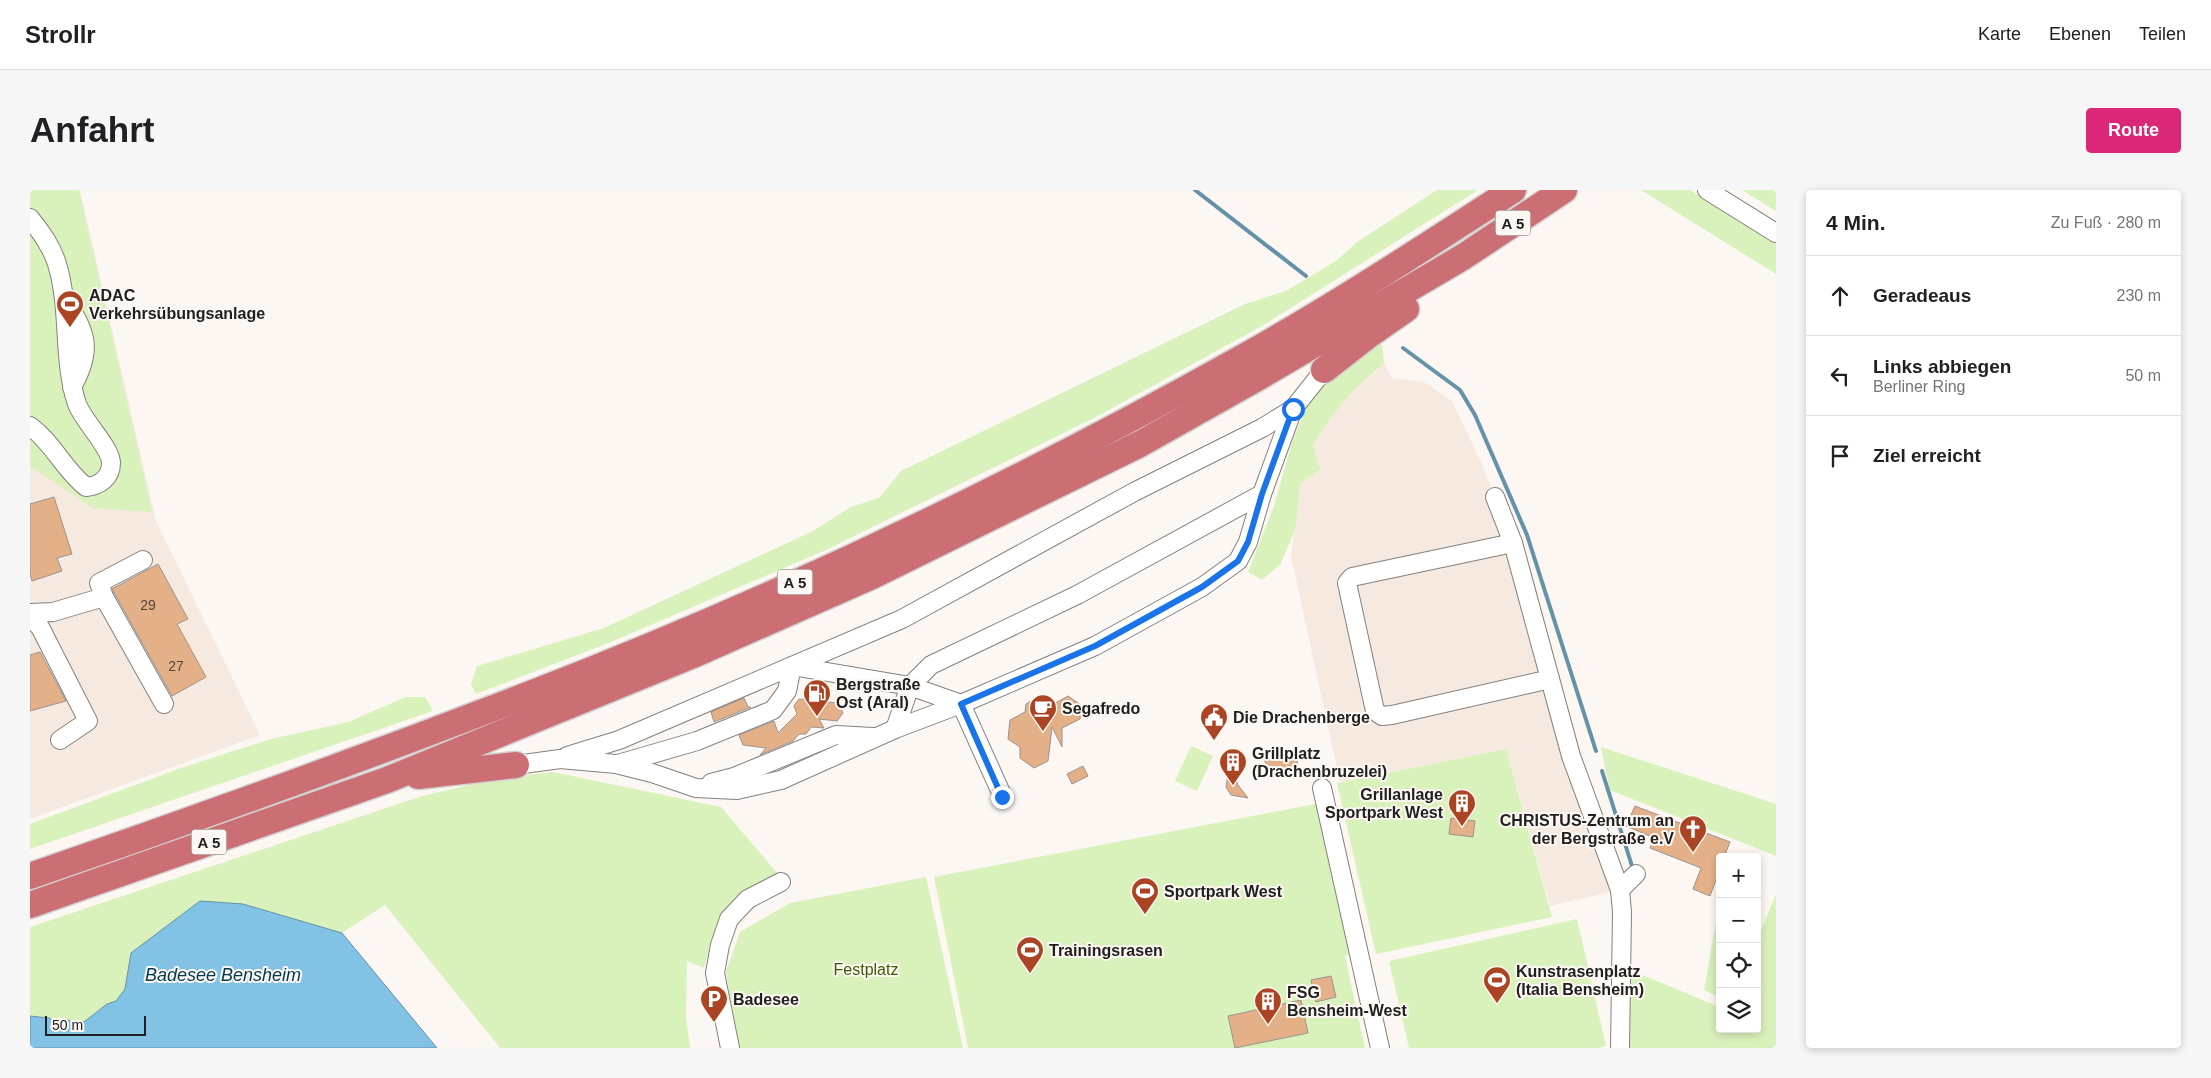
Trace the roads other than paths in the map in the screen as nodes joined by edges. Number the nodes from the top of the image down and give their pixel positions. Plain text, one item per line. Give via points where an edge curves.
1 (1513, 190) edge
2 (1564, 190) edge
3 (1707, 190) edge
4 (30, 218) edge
5 (1776, 233) edge
6 (1463, 257) junction
7 (1324, 370) joint
8 (1293, 409) junction
9 (30, 426) edge
10 (1262, 494) junction
11 (1495, 497) dead end
12 (1513, 543) junction
13 (143, 560) dead end
14 (104, 596) junction
15 (30, 613) edge
16 (30, 618) edge
17 (792, 666) junction
18 (1550, 679) junction
19 (910, 686) junction
20 (164, 704) dead end
21 (961, 704) junction
22 (895, 729) junction
23 (60, 740) dead end
24 (560, 759) junction
25 (616, 764) junction
26 (516, 765) joint
27 (388, 780) junction
28 (1322, 788) dead end
29 (1002, 797) dead end
30 (1636, 874) dead end
31 (30, 876) edge
32 (781, 882) dead end
33 (1620, 890) junction
34 (30, 905) edge
35 (730, 1048) edge
36 (1380, 1048) edge
37 (1620, 1048) edge

1 - 31 highway, A 5 via 1356,291 1244,358 1113,428 856,555 534,692 164,830
2 - 6 highway, A 5
3 - 5 street
4 - 9 street via 57,263 72,387 86,422 108,452 110,472 96,486 86,487 77,480 57,451
6 - 7 highway via 1447,280
6 - 27 highway, A 5 via 1140,444 951,538 693,655
7 - 8 street
8 - 10 street
8 - 17 street via 902,619
10 - 19 street via 1077,595 931,665
10 - 21 street via 1248,542 1238,561 1202,587 1095,646
11 - 12 street
12 - 18 street
12 - 18 street via 1352,578 1347,584 1376,711 1382,716
13 - 14 street via 100,583
14 - 15 street via 52,612
14 - 20 street
16 - 23 street via 40,628 88,721
17 - 19 street
17 - 24 street via 619,740
17 - 25 street via 787,691 773,710 697,741
18 - 33 street via 1571,756
19 - 21 street
19 - 22 street
21 - 22 street
21 - 29 street
22 - 25 street via 781,780 738,790 696,788
24 - 25 street
24 - 26 street
26 - 27 highway
27 - 34 highway, A 5
28 - 36 street
30 - 33 street
32 - 35 street via 748,899 729,919 720,945 715,973
33 - 37 street

